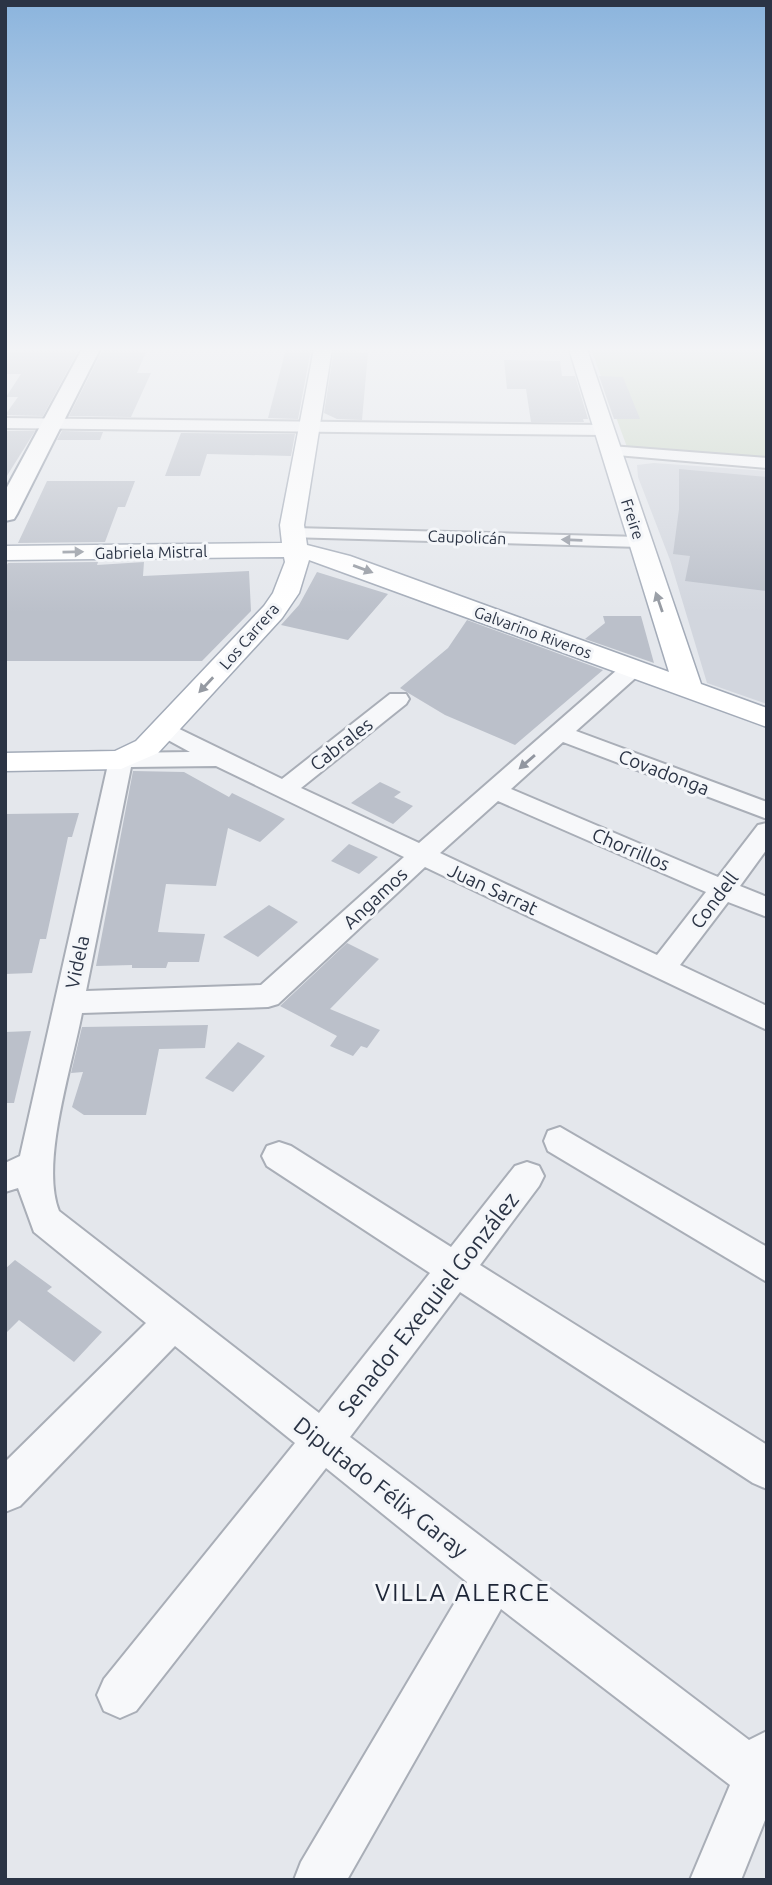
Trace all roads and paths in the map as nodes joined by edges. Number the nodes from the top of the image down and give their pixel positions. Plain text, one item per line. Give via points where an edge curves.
1 (44, 437) edge
2 (306, 437) edge
3 (542, 437) edge
4 (606, 437) edge
5 (607, 440) junction
6 (767, 463) edge
7 (5, 514) edge
8 (296, 542) junction
9 (640, 542) junction
10 (5, 553) edge
11 (673, 644) junction
12 (633, 668) junction
13 (689, 690) junction
14 (398, 699) dead end
15 (767, 718) edge
16 (165, 729) junction
17 (560, 733) junction
18 (220, 759) junction
19 (121, 760) junction
20 (5, 762) edge
21 (284, 789) junction
22 (495, 790) junction
23 (767, 811) edge
24 (767, 831) edge
25 (422, 855) junction
26 (723, 889) junction
27 (767, 908) edge
28 (662, 969) junction
29 (67, 1003) junction
30 (767, 1019) edge
31 (560, 1141) dead end
32 (279, 1156) dead end
33 (20, 1171) edge
34 (527, 1176) dead end
35 (767, 1266) edge
36 (453, 1269) junction
37 (172, 1323) junction
38 (323, 1440) junction
39 (767, 1469) edge
40 (5, 1491) edge
41 (495, 1577) junction
42 (120, 1695) dead end
43 (764, 1771) edge
44 (319, 1880) edge
45 (715, 1880) edge

1 - 7 highway
2 - 8 main road, Los Carrera
3 - 5 street
4 - 5 main road, Freire
5 - 6 street
5 - 9 main road, Freire
9 -> 8 street, Caupolicán
10 -> 8 main road, Gabriela Mistral
8 -> 12 main road, Galvarino Riveros
8 -> 16 main road, Los Carrera via 286,593 273,612
11 -> 9 main road, Freire
11 - 12 main road via 656,666
11 - 13 main road, Freire
12 - 13 main road, Galvarino Riveros
12 - 17 street, Angamos
13 - 15 main road, Galvarino Riveros
14 - 21 street, Cabrales
16 - 18 street, Juan Sarrat
16 - 19 main road, Los Carrera via 147,747
17 -> 22 street, Angamos
17 - 23 street, Covadonga
18 - 19 street, Juan Sarrat
18 - 21 street, Juan Sarrat
19 - 20 main road
19 - 29 street, Videla
21 - 25 street, Juan Sarrat
22 - 25 street, Angamos
22 - 26 street, Chorrillos
24 - 26 street, Condell
25 - 28 street, Juan Sarrat
25 - 29 street, Angamos via 268,996
26 - 27 street, Chorrillos
26 - 28 street, Condell
28 - 30 street, Juan Sarrat
29 - 33 street, Videla
31 - 35 street
32 - 36 street
33 - 37 street, Diputado Félix Garay via 46,1221
34 - 36 street, Senador Exequiel González
36 - 38 street, Senador Exequiel González
36 - 39 street
37 - 38 street, Diputado Félix Garay
37 - 40 street
38 - 41 street, Diputado Félix Garay
38 - 42 street, Senador Exequiel González
41 - 43 street, Diputado Félix Garay
41 - 44 street
43 - 45 street

